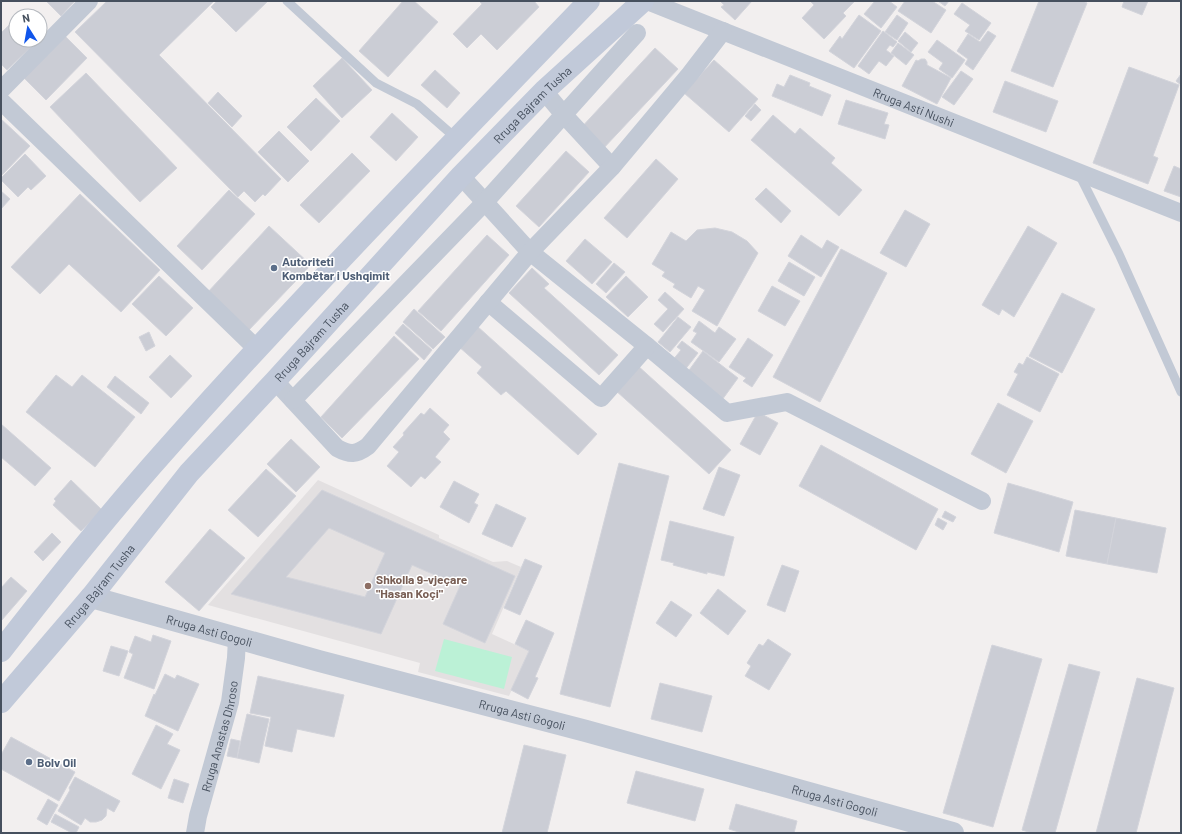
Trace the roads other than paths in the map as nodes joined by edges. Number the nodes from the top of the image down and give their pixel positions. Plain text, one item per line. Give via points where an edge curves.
1 (89, 1) edge
2 (287, 1) edge
3 (589, 1) edge
4 (642, 1) edge
5 (648, 1) edge
6 (723, 31) junction
7 (637, 33) dead end
8 (1, 90) edge
9 (544, 91) junction
10 (1, 101) edge
11 (564, 115) junction
12 (457, 139) junction
13 (612, 167) junction
14 (1079, 172) junction
15 (461, 176) junction
16 (486, 202) junction
17 (1181, 213) edge
18 (530, 252) junction
19 (488, 302) junction
20 (647, 346) junction
21 (257, 349) junction
22 (274, 381) junction
23 (1181, 392) edge
24 (293, 400) junction
25 (982, 501) dead end
26 (91, 597) junction
27 (237, 638) junction
28 (1, 651) edge
29 (1, 702) edge
30 (195, 833) edge
31 (953, 833) edge

1 - 8 street
2 - 12 lane via 376,83 417,104
3 - 12 main road
4 - 9 main road, Rruga Bajram Tusha
5 - 6 street, Rruga Asti Nushi
6 - 13 street
6 - 14 street, Rruga Asti Nushi
7 - 11 street
9 - 11 street
9 - 15 main road, Rruga Bajram Tusha
10 - 21 street
11 - 13 street
11 - 16 street
12 - 21 main road
13 - 18 street
14 - 17 street, Rruga Asti Nushi
14 - 23 lane
15 - 16 street
15 - 22 main road, Rruga Bajram Tusha
16 - 18 street
16 - 24 street
18 - 19 street
18 - 20 street
19 - 20 street via 601,398
19 - 24 street via 368,446 359,453 347,454 337,448
20 - 25 street via 727,413 787,402
21 - 28 main road via 161,455
22 - 24 street
22 - 26 main road, Rruga Bajram Tusha via 189,473
26 - 27 street, Rruga Asti Gogoli
26 - 29 main road, Rruga Bajram Tusha
27 - 30 street, Rruga Anastas Dhroso via 230,702
27 - 31 street, Rruga Asti Gogoli

